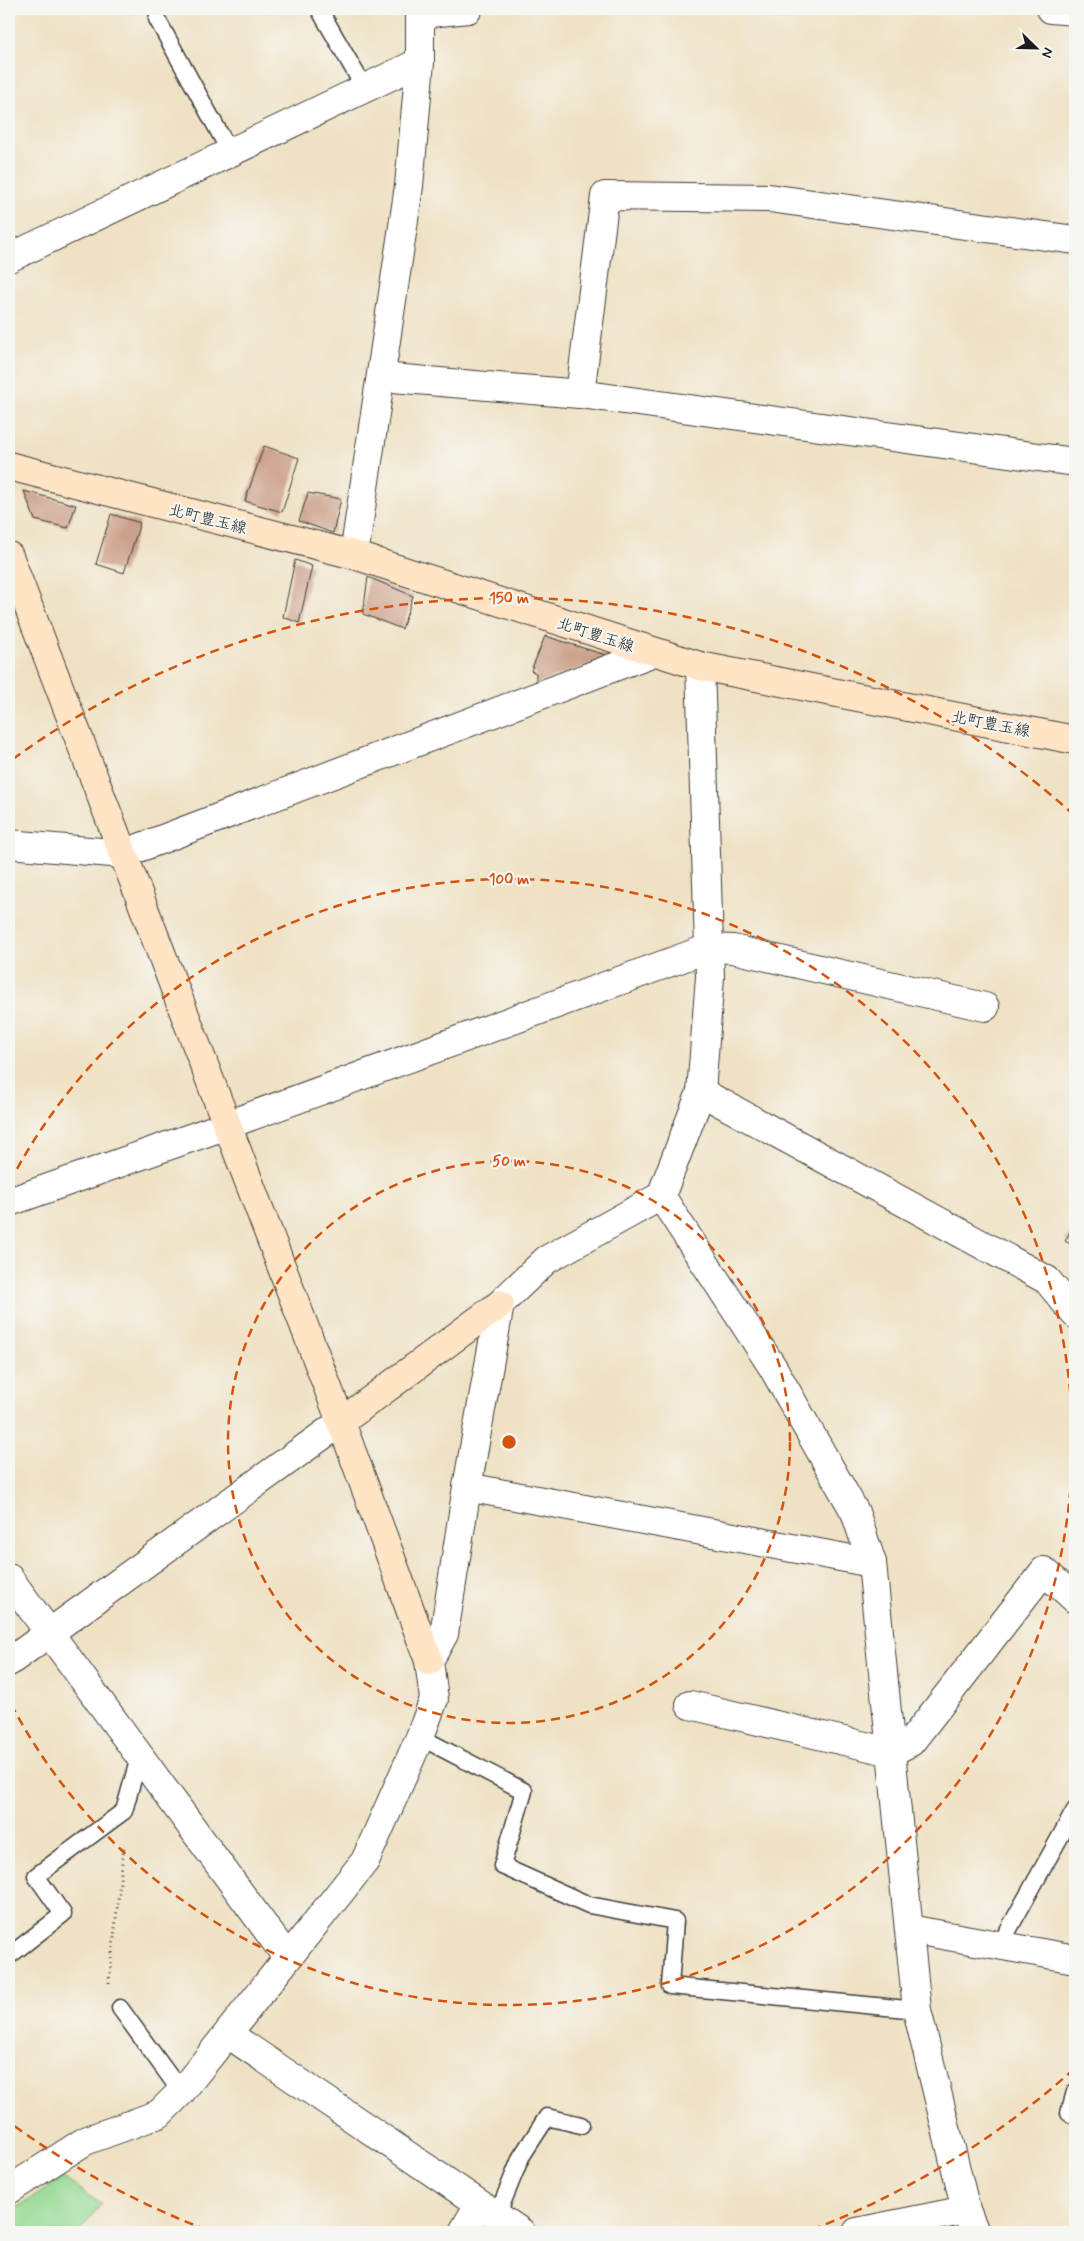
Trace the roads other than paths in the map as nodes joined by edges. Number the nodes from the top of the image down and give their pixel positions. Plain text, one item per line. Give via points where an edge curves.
1 (318, 9) edge
2 (468, 9) edge
3 (1051, 9) edge
4 (1075, 12) edge
5 (157, 19) dead end
6 (420, 62) junction
7 (365, 88) junction
8 (230, 152) junction
9 (1075, 240) edge
10 (9, 258) edge
11 (381, 377) junction
12 (580, 394) junction
13 (1075, 462) edge
14 (9, 466) edge
15 (354, 555) junction
16 (9, 556) edge
17 (654, 652) junction
18 (700, 666) junction
19 (1075, 740) edge
20 (9, 844) edge
21 (123, 854) junction
22 (709, 948) junction
23 (985, 1007) dead end
24 (701, 1092) junction
25 (227, 1125) junction
26 (661, 1196) junction
27 (9, 1202) edge
28 (500, 1304) junction
29 (1075, 1314) edge
30 (341, 1422) junction
31 (467, 1487) junction
32 (872, 1563) junction
33 (9, 1578) edge
34 (1075, 1599) edge
35 (50, 1632) junction
36 (429, 1661) junction
37 (9, 1662) edge
38 (690, 1705) dead end
39 (420, 1737) junction
40 (891, 1752) junction
41 (140, 1754) junction
42 (1075, 1810) edge
43 (909, 1929) junction
44 (1000, 1945) junction
45 (9, 1956) edge
46 (287, 1958) junction
47 (1075, 1959) edge
48 (120, 2008) road end
49 (918, 2010) junction
50 (228, 2034) junction
51 (181, 2092) junction
52 (1075, 2092) edge
53 (1075, 2116) edge
54 (581, 2124) dead end
55 (9, 2190) edge
56 (488, 2210) junction
57 (971, 2221) edge
58 (463, 2232) edge
59 (521, 2232) edge
60 (857, 2232) edge

1 - 7 lane
2 - 6 street via 420,14
3 - 4 street
5 - 8 lane
6 - 7 street
6 - 11 street via 409,186
7 - 8 street
8 - 10 street
9 - 12 street via 768,198 605,196
11 - 12 street
11 - 15 street
12 - 13 street
14 - 15 street, 北町豊玉線
15 - 17 street, 北町豊玉線
16 - 21 street
17 - 18 street, 北町豊玉線
17 - 21 street
18 - 19 street, 北町豊玉線
18 - 22 street
20 - 21 street
21 - 25 street
22 - 23 street via 733,949
22 - 24 street via 710,977
22 - 25 street
24 - 26 street
24 - 29 street via 1047,1280
25 - 27 street
25 - 30 street
26 - 28 street via 546,1260
26 - 32 street via 772,1366 855,1512
28 - 30 street
28 - 31 street
30 - 35 street
30 - 36 street
31 - 32 street
31 - 36 street via 444,1634
32 - 40 street
33 - 35 street
34 - 40 street via 1044,1571 911,1742
35 - 37 street
35 - 41 street
36 - 39 street via 434,1700
38 - 40 street
39 - 46 street via 365,1861
39 - 49 lane via 524,1791 502,1866 588,1905 675,1921 670,1986
40 - 43 street
41 - 45 lane via 124,1811 36,1876 63,1914
41 - 46 street
42 - 44 lane
43 - 44 street
43 - 49 street
44 - 47 street
46 - 50 street
48 - 51 lane
49 - 57 street
50 - 51 street
50 - 56 street
51 - 55 street via 159,2114 85,2141
52 - 53 lane via 1069,2113
54 - 56 lane via 547,2117
56 - 58 street
56 - 59 street
57 - 60 street

